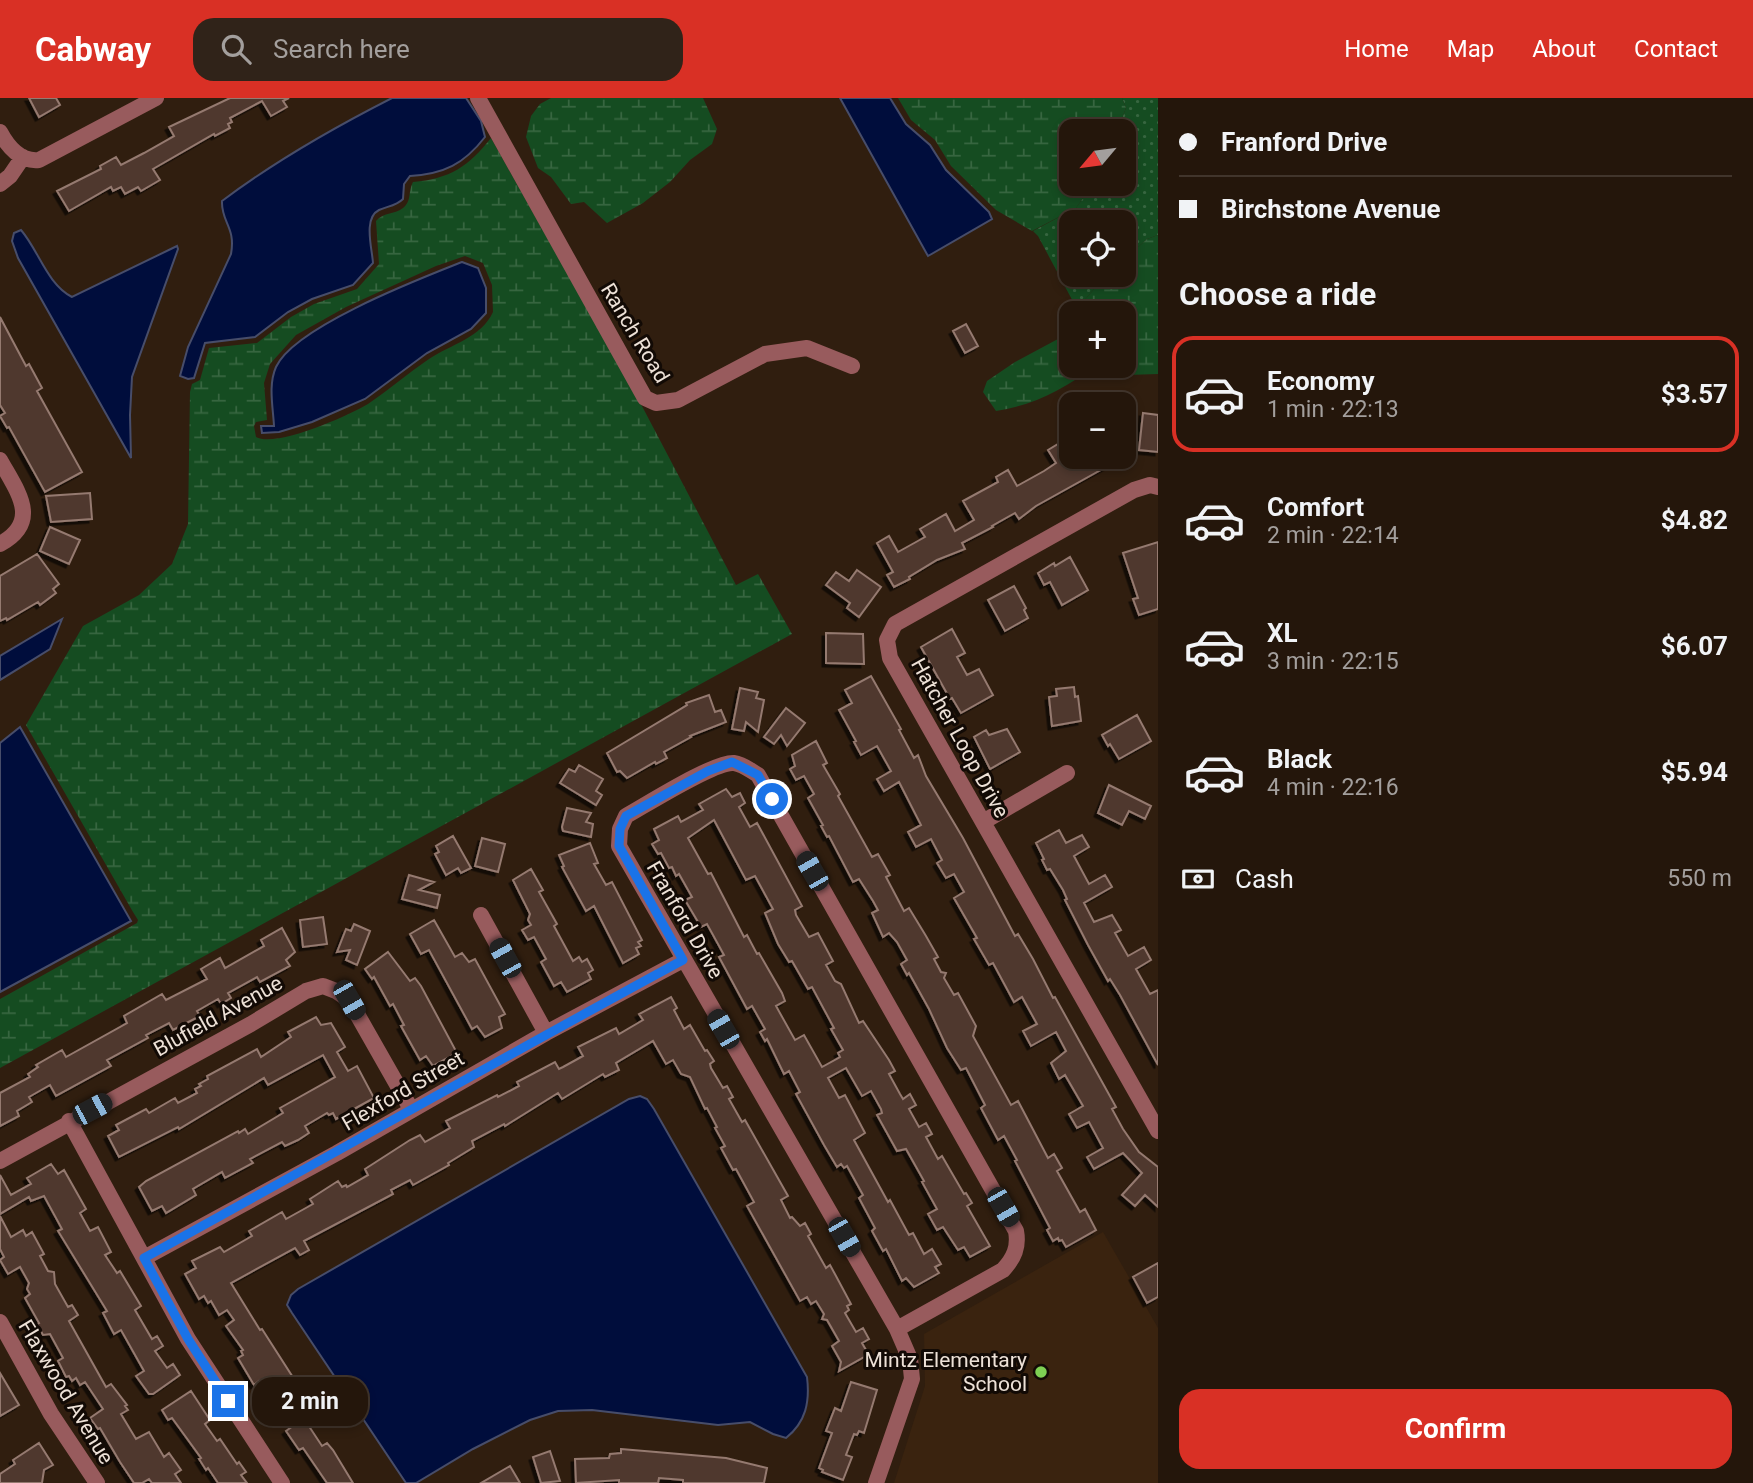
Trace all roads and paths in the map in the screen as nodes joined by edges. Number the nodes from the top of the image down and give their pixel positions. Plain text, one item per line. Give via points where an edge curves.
1 (156, 98) edge
2 (478, 98) edge
3 (0, 132) edge
4 (23, 157) junction
5 (0, 184) edge
6 (852, 366) dead end
7 (0, 460) edge
8 (1158, 487) edge
9 (0, 544) edge
10 (1067, 773) dead end
11 (983, 822) junction
12 (481, 915) dead end
13 (683, 960) junction
14 (546, 1033) junction
15 (411, 1109) junction
16 (69, 1121) junction
17 (1158, 1131) edge
18 (0, 1161) edge
19 (144, 1258) junction
20 (897, 1329) junction
21 (2, 1332) edge
22 (97, 1483) edge
23 (282, 1483) edge
24 (876, 1483) edge

1 - 4 street via 50,156 30,161
2 - 6 street, Ranch Road via 645,398 656,403 678,400 765,354 807,348
3 - 4 street via 8,146
4 - 5 street
7 - 9 street via 22,500 24,514 12,537
8 - 11 street, Hatcher Loop Drive via 1134,490 895,624 887,640 890,658
10 - 11 street
11 - 17 street, Hatcher Loop Drive
12 - 14 street
13 - 14 street, Flexford Street
13 - 20 street, Franford Drive
13 - 20 street, Franford Drive via 619,846 620,829 626,816 732,762 758,775 1016,1231 1017,1250 1003,1270
14 - 15 street, Flexford Street
15 - 16 street, Blufield Avenue via 349,1000 323,986 306,991
15 - 19 street, Flexford Street
16 - 18 street, Blufield Avenue
16 - 19 street
19 - 23 street via 188,1339
20 - 24 street, Franford Drive via 910,1359 912,1379
21 - 22 street, Flaxwood Avenue

